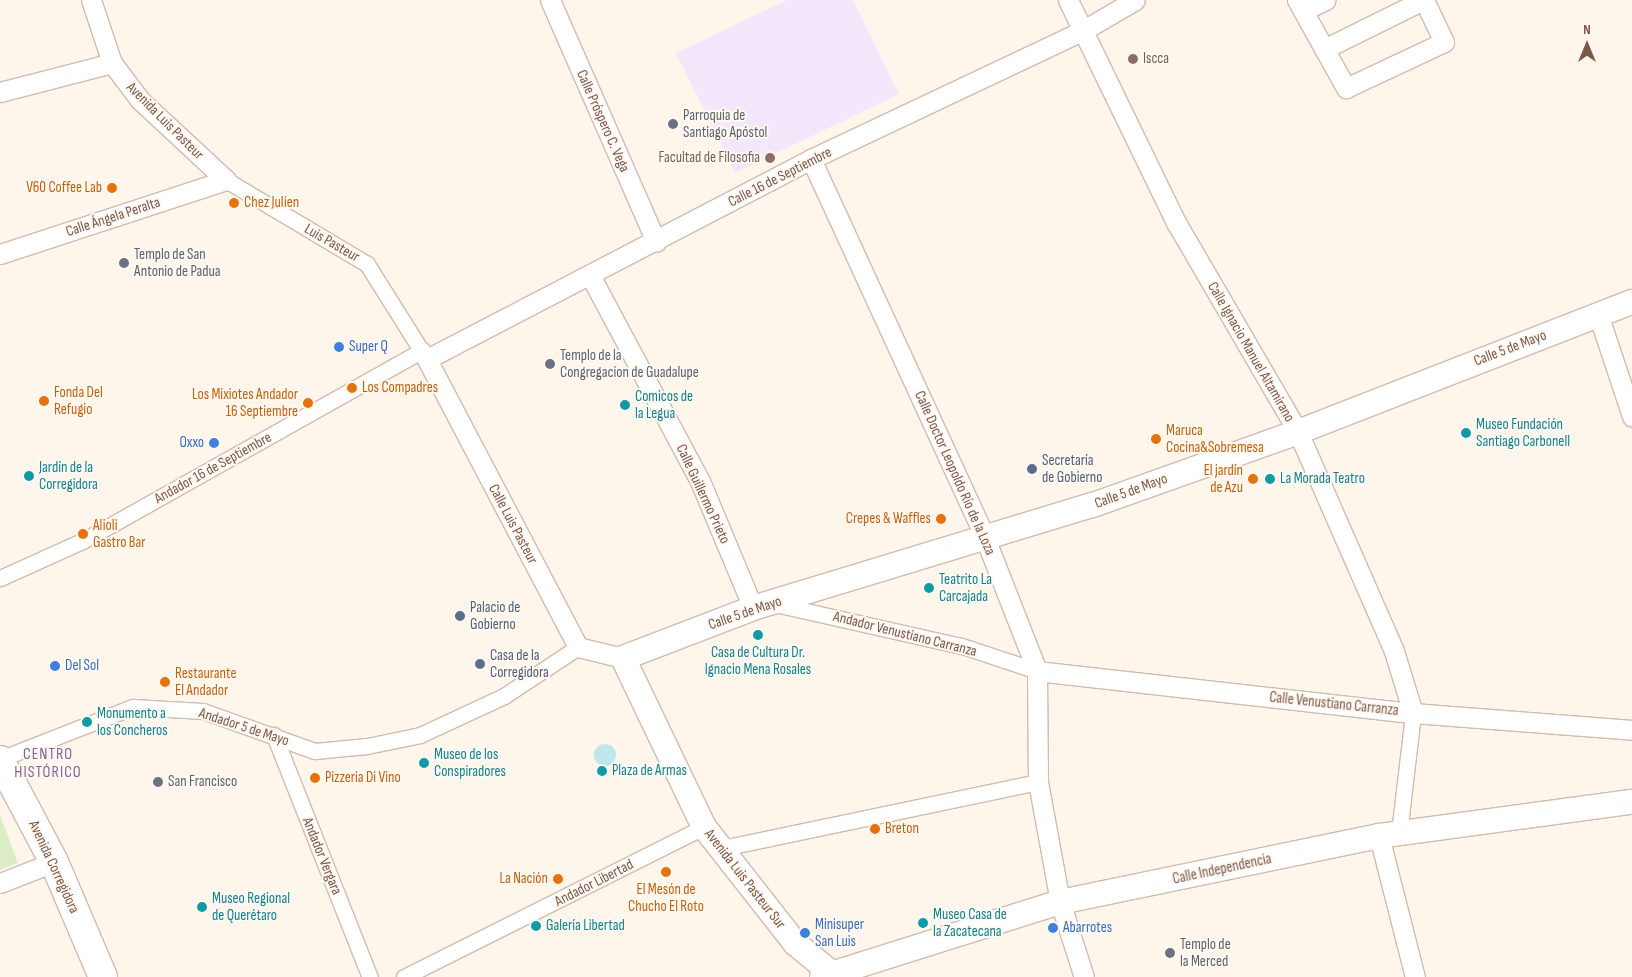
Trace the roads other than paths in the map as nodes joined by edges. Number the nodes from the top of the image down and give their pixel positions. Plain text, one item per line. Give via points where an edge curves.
1 (91, 0) edge
2 (550, 0) edge
3 (1068, 0) edge
4 (1135, 0) edge
5 (1326, 0) edge
6 (1423, 0) edge
7 (1300, 6) edge
8 (1082, 31) junction
9 (1324, 49) junction
10 (112, 64) junction
11 (0, 92) edge
12 (811, 159) junction
13 (226, 180) junction
14 (656, 242) junction
15 (0, 254) edge
16 (591, 277) junction
17 (1632, 302) edge
18 (1598, 314) junction
19 (425, 355) junction
20 (1632, 416) edge
21 (1298, 432) junction
22 (985, 538) junction
23 (0, 578) edge
24 (762, 606) junction
25 (578, 647) junction
26 (623, 658) junction
27 (1037, 671) junction
28 (1412, 713) junction
29 (1632, 730) edge
30 (274, 735) junction
31 (315, 751) junction
32 (283, 757) junction
33 (0, 759) edge
34 (1038, 782) junction
35 (1632, 802) edge
36 (704, 828) junction
37 (1389, 834) junction
38 (722, 848) junction
39 (54, 862) junction
40 (0, 883) edge
41 (1060, 902) junction
42 (830, 975) edge
43 (103, 977) edge
44 (370, 977) edge
45 (404, 977) edge
46 (1084, 977) edge
47 (1415, 977) edge

1 - 10 street, Avenida Luis Pasteur
2 - 14 street, Calle Próspero C. Vega
3 - 8 street, Calle Ignacio Manuel Altamirano
4 - 8 street, Calle 16 de Septiembre
5 - 7 street
6 - 9 street
6 - 9 street via 1444,42 1346,88
7 - 9 street
8 - 12 street, Calle 16 de Septiembre
8 - 21 street, Calle Ignacio Manuel Altamirano via 1177,224
10 - 11 street
10 - 13 street, Avenida Luis Pasteur via 140,100
12 - 14 street, Calle 16 de Septiembre
12 - 22 street, Calle Doctor Leopoldo Río de la Loza
13 - 15 street, Calle Ángela Peralta
13 - 19 street, Luis Pasteur via 367,264
14 - 16 street, Calle 16 de Septiembre
16 - 19 street, Calle 16 de Septiembre
16 - 24 street, Calle Guillermo Prieto via 700,481
17 - 18 street, Calle 5 de Mayo
18 - 20 street
18 - 21 street, Calle 5 de Mayo
19 - 23 street, Andador 16 de Septiembre via 84,540
19 - 25 street, Calle Luis Pasteur
21 - 22 street, Calle 5 de Mayo
21 - 28 street, Calle Ignacio Manuel Altamirano via 1394,651
22 - 24 street, Calle 5 de Mayo
22 - 27 street, Calle Doctor Leopoldo Río de la Loza
24 - 26 street, Calle 5 de Mayo
24 - 27 street, Andador Venustiano Carranza via 962,646
25 - 26 street
25 - 31 street, Andador 5 de Mayo via 504,696 420,735
26 - 36 street, Avenida Luis Pasteur Sur
27 - 28 street, Calle Venustiano Carranza
27 - 34 street, Calle Doctor Leopoldo Río de la Loza
28 - 29 street, Calle Venustiano Carranza
28 - 37 street
30 - 31 street, Andador 5 de Mayo
30 - 32 street, Andador Vergara
30 - 33 street, Andador 5 de Mayo via 203,711 133,708
31 - 32 street, Andador 5 de Mayo
32 - 44 street, Andador Vergara
33 - 39 main road, Avenida Corregidora
34 - 38 street
34 - 41 street, Calle Doctor Leopoldo Río de la Loza
35 - 37 street, Calle Independencia
36 - 38 street, Avenida Luis Pasteur Sur
36 - 45 street, Andador Libertad
37 - 41 street, Calle Independencia
37 - 47 street
38 - 42 street, Avenida Luis Pasteur Sur via 795,943
39 - 40 street
39 - 43 main road, Avenida Corregidora
41 - 42 street, Calle Independencia
41 - 46 street, Calle Doctor Leopoldo Río de la Loza

